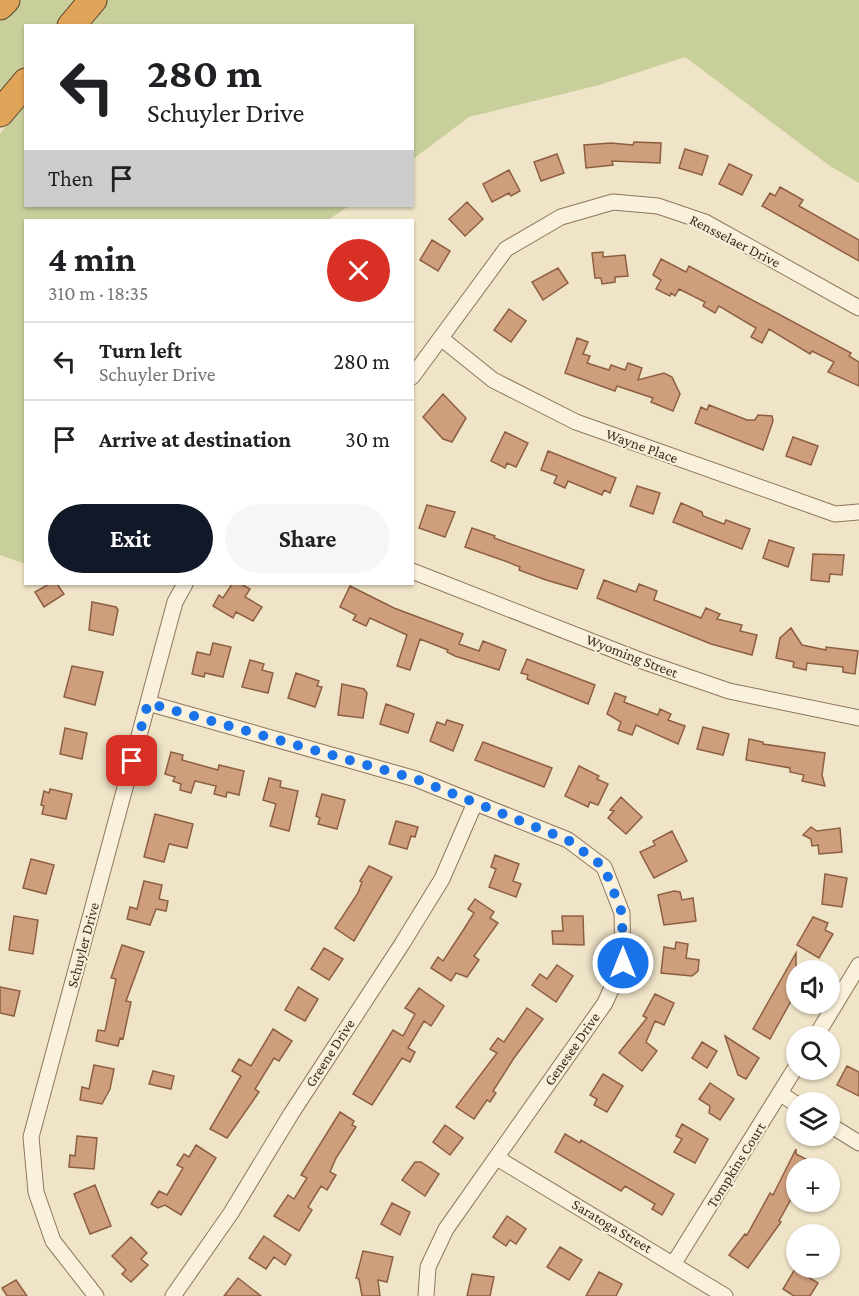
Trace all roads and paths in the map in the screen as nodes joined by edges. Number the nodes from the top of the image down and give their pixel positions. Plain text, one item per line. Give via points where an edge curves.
1 (6, 0) edge
2 (93, 0) edge
3 (0, 6) edge
4 (73, 24) edge
5 (24, 84) edge
6 (0, 113) edge
7 (859, 308) edge
8 (442, 339) junction
9 (414, 374) edge
10 (859, 512) edge
11 (414, 572) edge
12 (184, 585) edge
13 (148, 703) junction
14 (859, 718) edge
15 (475, 803) junction
16 (859, 965) edge
17 (822, 1026) edge
18 (789, 1080) edge
19 (781, 1094) junction
20 (786, 1097) edge
21 (840, 1131) edge
22 (859, 1143) edge
23 (497, 1158) junction
24 (674, 1263) junction
25 (96, 1296) edge
26 (173, 1296) edge
27 (426, 1296) edge
28 (725, 1296) edge

1 - 3 highway
2 - 4 highway
5 - 6 highway
7 - 8 street, Rensselaer Drive via 705,222 658,206 613,202 561,217 506,249
8 - 9 street
8 - 10 street, Wayne Place via 493,380 576,422 835,514
11 - 14 street, Wyoming Street via 729,691
12 - 13 street, Schuyler Drive via 175,602
13 - 15 street, Genesee Drive via 416,779
13 - 25 street, Schuyler Drive via 32,1137 36,1192 53,1241
15 - 23 street, Genesee Drive via 568,840 604,867 622,913 623,963 605,1003
15 - 26 street, Greene Drive via 441,879 402,944 231,1213
16 - 17 street
18 - 19 street, Tompkins Court
19 - 20 street
19 - 24 street, Tompkins Court
21 - 22 street
23 - 24 street, Saratoga Street
23 - 27 street, Genesee Drive via 446,1229 428,1266
24 - 28 street, Saratoga Street

